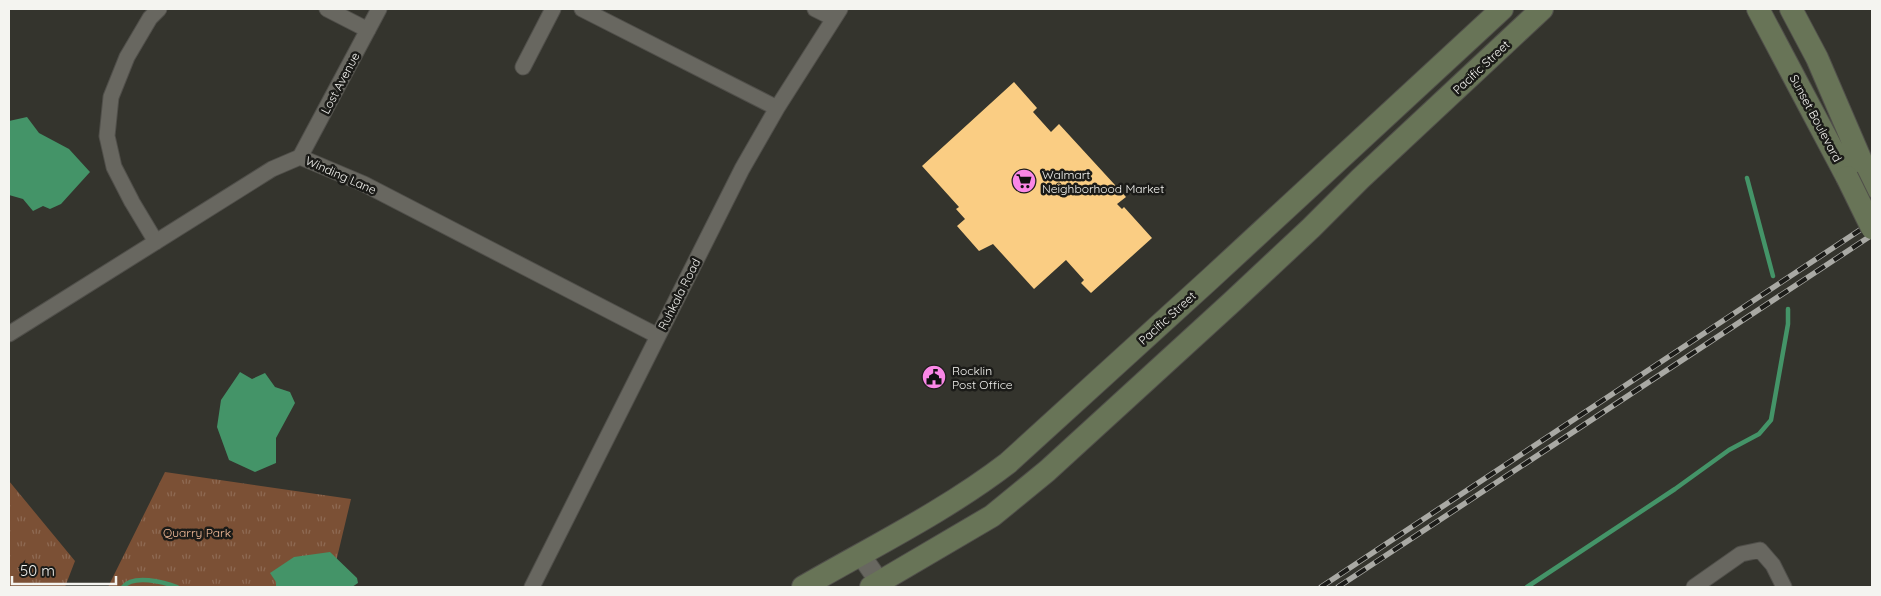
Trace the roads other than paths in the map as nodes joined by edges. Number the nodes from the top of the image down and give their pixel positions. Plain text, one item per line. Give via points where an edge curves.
1 (159, 9) edge
2 (327, 9) edge
3 (379, 9) edge
4 (553, 9) edge
5 (582, 9) edge
6 (815, 9) edge
7 (1502, 9) edge
8 (1542, 9) edge
9 (1758, 9) edge
10 (1791, 9) edge
11 (836, 14) edge
12 (368, 30) junction
13 (524, 66) dead end
14 (1418, 86) junction
15 (777, 108) junction
16 (300, 157) junction
17 (1861, 177) edge
18 (1360, 179) junction
19 (1872, 228) edge
20 (156, 242) junction
21 (9, 334) edge
22 (658, 336) junction
23 (860, 554) junction
24 (878, 586) edge
25 (532, 587) edge
26 (803, 587) edge
27 (1694, 587) edge
28 (1784, 587) edge

1 - 20 street via 127,57 111,96 107,136 114,166
2 - 12 street
3 - 12 street, Lost Avenue
4 - 13 street
5 - 15 street
6 - 11 street
7 - 14 main road, Pacific Street
8 - 18 main road, Pacific Street
9 - 17 main road, Sunset Boulevard
10 - 17 main road, Sunset Boulevard via 1817,58
11 - 15 street, Ruhkala Road
12 - 16 street, Lost Avenue
14 - 18 main road via 1413,110 1365,157
14 - 23 main road, Pacific Street via 1008,463 935,513
15 - 22 street, Ruhkala Road via 742,169
16 - 20 street, Winding Lane via 272,169
16 - 22 street, Winding Lane via 364,184
17 - 19 main road, Sunset Boulevard, bridge
18 - 24 main road, Pacific Street via 1240,295 1025,490 992,516
20 - 21 street, Winding Lane
22 - 25 street, Ruhkala Road
23 - 24 street
23 - 26 main road, Pacific Street
27 - 28 street via 1741,554 1760,550 1773,565

